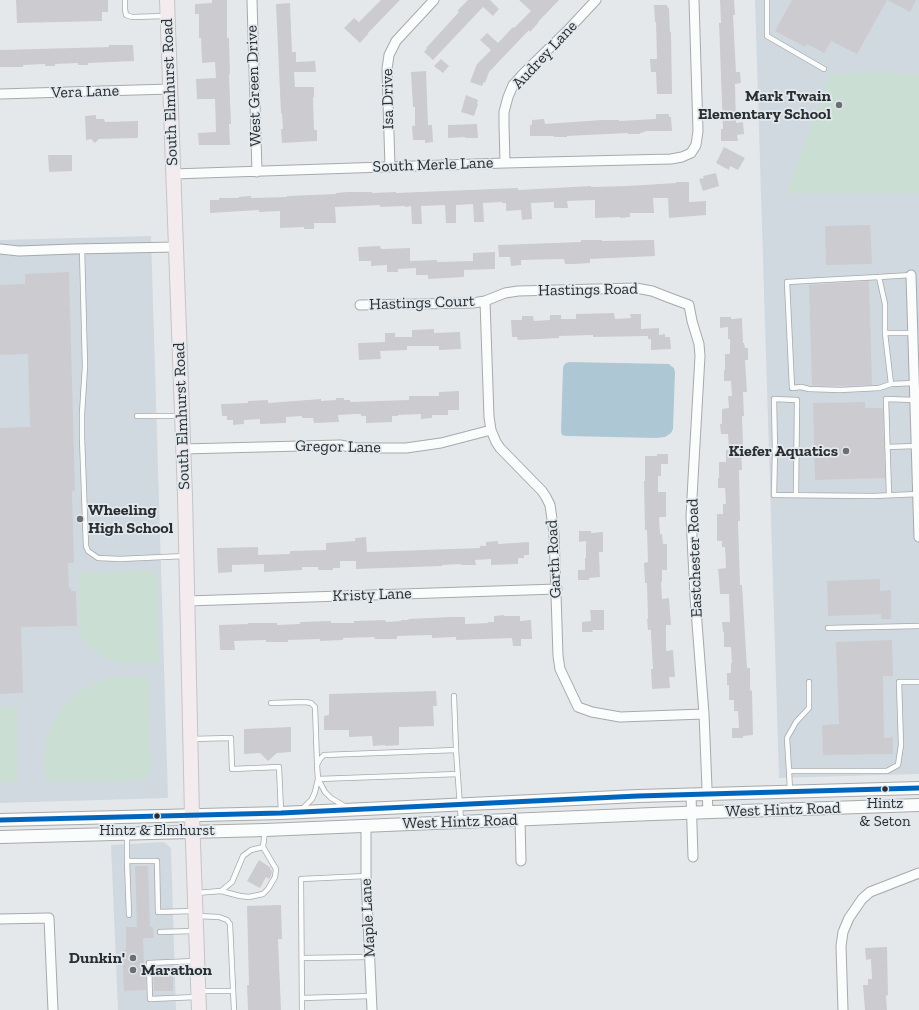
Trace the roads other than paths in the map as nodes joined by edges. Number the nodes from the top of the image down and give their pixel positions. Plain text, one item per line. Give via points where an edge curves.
1 (125, 0) edge
2 (167, 0) edge
3 (252, 0) edge
4 (434, 0) edge
5 (596, 0) edge
6 (694, 0) edge
7 (767, 0) edge
8 (168, 16) junction
9 (824, 69) dead end
10 (170, 89) junction
11 (0, 94) edge
12 (505, 163) junction
13 (390, 167) junction
14 (257, 172) junction
15 (173, 174) junction
16 (176, 247) junction
17 (0, 249) edge
18 (82, 249) junction
19 (911, 275) joint
20 (879, 277) junction
21 (485, 301) junction
22 (360, 305) dead end
23 (689, 305) joint
24 (885, 333) junction
25 (913, 333) junction
26 (917, 368) edge
27 (914, 382) junction
28 (891, 384) junction
29 (915, 400) junction
30 (137, 416) dead end
31 (182, 416) junction
32 (917, 420) edge
33 (491, 430) junction
34 (916, 446) junction
35 (888, 447) junction
36 (183, 448) junction
37 (918, 494) edge
38 (796, 495) junction
39 (889, 495) junction
40 (919, 507) edge
41 (919, 537) edge
42 (186, 556) junction
43 (557, 589) junction
44 (187, 601) junction
45 (919, 626) edge
46 (828, 628) dead end
47 (809, 682) dead end
48 (919, 682) edge
49 (454, 696) dead end
50 (271, 703) dead end
51 (704, 714) junction
52 (190, 739) junction
53 (456, 750) junction
54 (317, 765) junction
55 (789, 771) junction
56 (458, 774) junction
57 (318, 779) junction
58 (919, 788) edge
59 (790, 792) junction
60 (706, 794) junction
61 (691, 795) junction
62 (460, 805) junction
63 (919, 805) edge
64 (351, 810) junction
65 (281, 813) junction
66 (298, 813) junction
67 (691, 813) junction
68 (708, 813) junction
69 (192, 816) junction
70 (0, 820) edge
71 (520, 820) junction
72 (461, 822) junction
73 (366, 826) junction
74 (265, 830) junction
75 (192, 832) junction
76 (127, 834) junction
77 (0, 837) edge
78 (264, 847) junction
79 (693, 857) dead end
80 (127, 861) junction
81 (521, 861) dead end
82 (919, 873) edge
83 (366, 876) junction
84 (221, 891) junction
85 (195, 893) junction
86 (195, 914) junction
87 (129, 915) dead end
88 (0, 919) edge
89 (196, 931) junction
90 (160, 932) dead end
91 (370, 957) junction
92 (302, 958) junction
93 (197, 961) junction
94 (233, 991) junction
95 (372, 996) junction
96 (302, 998) junction
97 (199, 999) edge
98 (53, 1010) edge
99 (234, 1010) edge
100 (302, 1010) edge
101 (372, 1010) edge
102 (843, 1010) edge

1 - 8 lane via 126,15
2 - 8 main road, South Elmhurst Road
3 - 14 street, West Green Drive
4 - 13 street, Isa Drive via 396,41 389,55 387,68
5 - 12 street, Audrey Lane via 513,85 504,112
6 - 12 street, South Merle Lane via 698,131 696,145 691,153 671,159
7 - 9 lane via 767,36
8 - 10 main road, South Elmhurst Road
10 - 11 street, Vera Lane
10 - 15 main road, South Elmhurst Road
12 - 13 street, South Merle Lane
13 - 14 street, South Merle Lane
14 - 15 street, South Merle Lane
15 - 16 main road, South Elmhurst Road
16 - 18 street
16 - 31 main road, South Elmhurst Road
17 - 18 street
18 - 42 lane via 85,366 82,437 86,546 88,551 98,558
19 - 20 lane
19 - 25 street
20 - 24 lane via 885,304
20 - 28 lane via 787,282 792,388 840,390 879,388
21 - 22 street, Hastings Court
21 - 23 street, Hastings Road via 518,291 636,288 652,291
21 - 33 street, Garth Road
23 - 51 street, Eastchester Road via 700,356 691,517
24 - 25 lane
24 - 28 lane
25 - 26 street
26 - 27 street
27 - 28 lane
27 - 29 street
29 - 32 street
29 - 35 lane via 886,400
30 - 31 lane
31 - 36 main road, South Elmhurst Road
32 - 34 street
33 - 36 street, Gregor Lane via 441,443 406,448 356,448 340,445
33 - 43 street, Garth Road via 500,448 542,491 550,505 554,523
34 - 35 lane
34 - 37 street
35 - 39 lane
36 - 42 main road, South Elmhurst Road
37 - 39 lane
37 - 40 street
38 - 38 lane via 797,400 774,399 774,495
38 - 39 lane
40 - 41 street
42 - 44 main road, South Elmhurst Road
43 - 44 street, Kristy Lane
43 - 51 street, Garth Road via 560,669 578,706 592,712 620,717
44 - 52 main road, South Elmhurst Road
45 - 46 lane
47 - 55 lane via 809,708 796,722 787,738
48 - 55 lane via 899,682 901,745 898,765 887,771
49 - 53 lane
50 - 54 lane via 305,702 315,707
51 - 60 street, Eastchester Road
52 - 65 lane via 231,738 232,769 280,768
52 - 69 main road, South Elmhurst Road
53 - 54 lane via 324,755
53 - 56 lane
54 - 57 lane
55 - 59 lane
56 - 57 lane
56 - 62 lane
57 - 64 lane via 331,798
57 - 66 lane via 312,799
58 - 59 main road, West Hintz Road
59 - 60 main road, West Hintz Road
60 - 61 main road, West Hintz Road
60 - 68 street, Eastchester Road
61 - 62 main road, West Hintz Road
61 - 67 street
62 - 64 main road, West Hintz Road
62 - 72 lane
63 - 68 main road, West Hintz Road
64 - 66 main road, West Hintz Road
65 - 66 main road, West Hintz Road
65 - 69 main road, West Hintz Road
67 - 68 main road, West Hintz Road
67 - 71 main road, West Hintz Road
67 - 79 street
69 - 70 main road, West Hintz Road
69 - 75 main road, South Elmhurst Road
71 - 72 main road, West Hintz Road
71 - 81 street
72 - 73 main road, West Hintz Road
73 - 74 main road, West Hintz Road
73 - 83 street, Maple Lane
74 - 75 main road, West Hintz Road
74 - 78 lane
75 - 76 main road, West Hintz Road
75 - 85 main road, South Elmhurst Road
76 - 77 main road, West Hintz Road
76 - 80 lane
78 - 84 lane via 250,850 243,856 232,882
78 - 84 lane via 276,869 268,890 249,897
80 - 86 lane via 157,861 158,912
80 - 87 lane
82 - 102 street via 870,892 849,918 841,946
83 - 91 street, Maple Lane
83 - 92 lane via 301,879
84 - 85 lane
85 - 86 main road, South Elmhurst Road
86 - 89 main road, South Elmhurst Road
86 - 94 lane via 219,917 230,924
88 - 98 street via 49,918
89 - 90 lane
89 - 93 main road, South Elmhurst Road
91 - 92 lane
91 - 95 street, Maple Lane
92 - 96 lane
93 - 97 main road, South Elmhurst Road
93 - 97 lane via 149,963 150,999
94 - 97 lane
94 - 99 lane
95 - 96 lane
95 - 101 street, Maple Lane
96 - 100 lane

